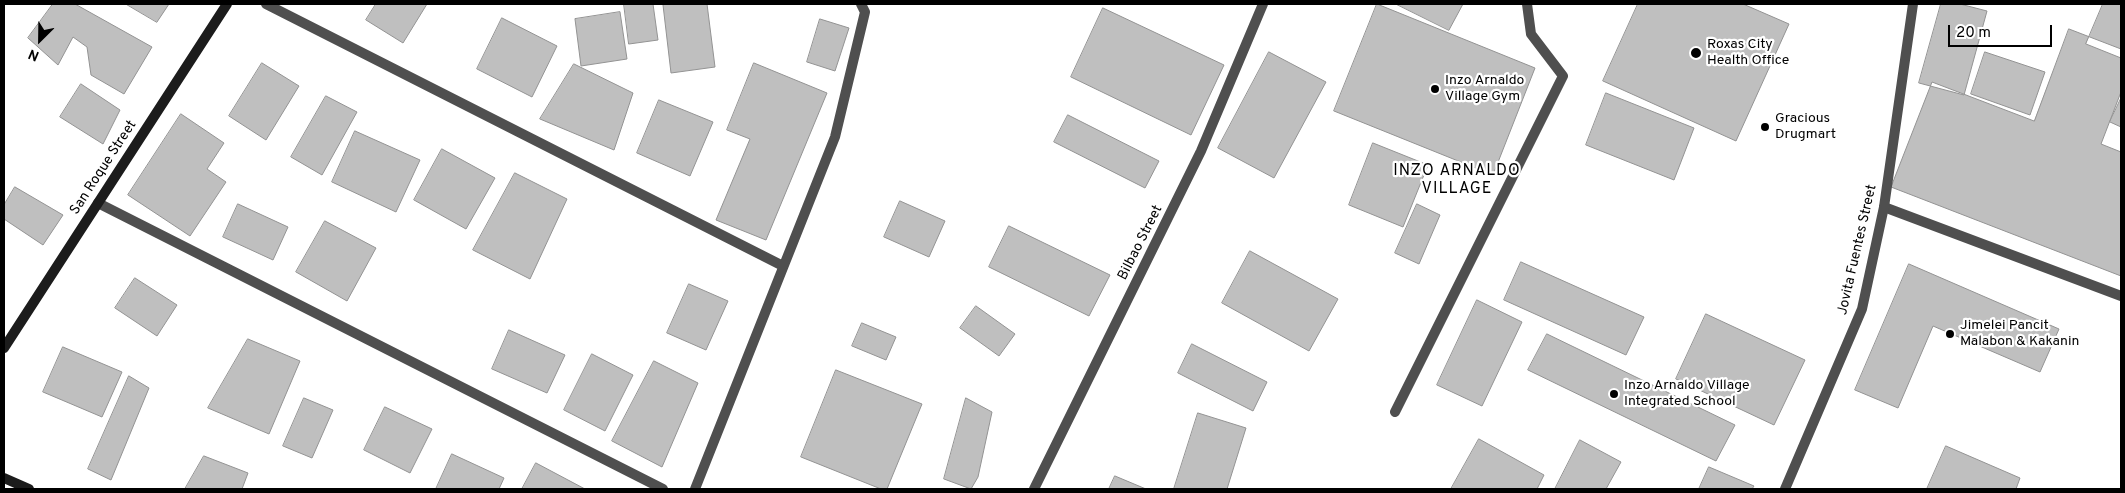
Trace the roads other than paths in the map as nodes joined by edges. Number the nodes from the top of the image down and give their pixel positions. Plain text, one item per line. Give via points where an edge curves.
1 (227, 4) edge
2 (266, 4) edge
3 (860, 4) edge
4 (1262, 4) edge
5 (1527, 4) edge
6 (1913, 4) edge
7 (98, 203) junction
8 (1884, 207) junction
9 (784, 266) junction
10 (2121, 296) edge
11 (4, 348) edge
12 (1395, 412) dead end
13 (4, 478) edge
14 (29, 489) edge
15 (664, 489) edge
16 (695, 489) edge
17 (1034, 489) edge
18 (1785, 489) edge

1 - 7 main road, San Roque Street
2 - 9 street
3 - 9 street via 865,12 834,137
4 - 17 street, Bilbao Street via 1201,151
5 - 12 street via 1531,34 1563,76
6 - 8 street, Jovita Fuentes Street
7 - 11 main road, San Roque Street
7 - 15 street
8 - 10 street
8 - 18 street, Jovita Fuentes Street via 1862,309
9 - 16 street
13 - 14 main road

